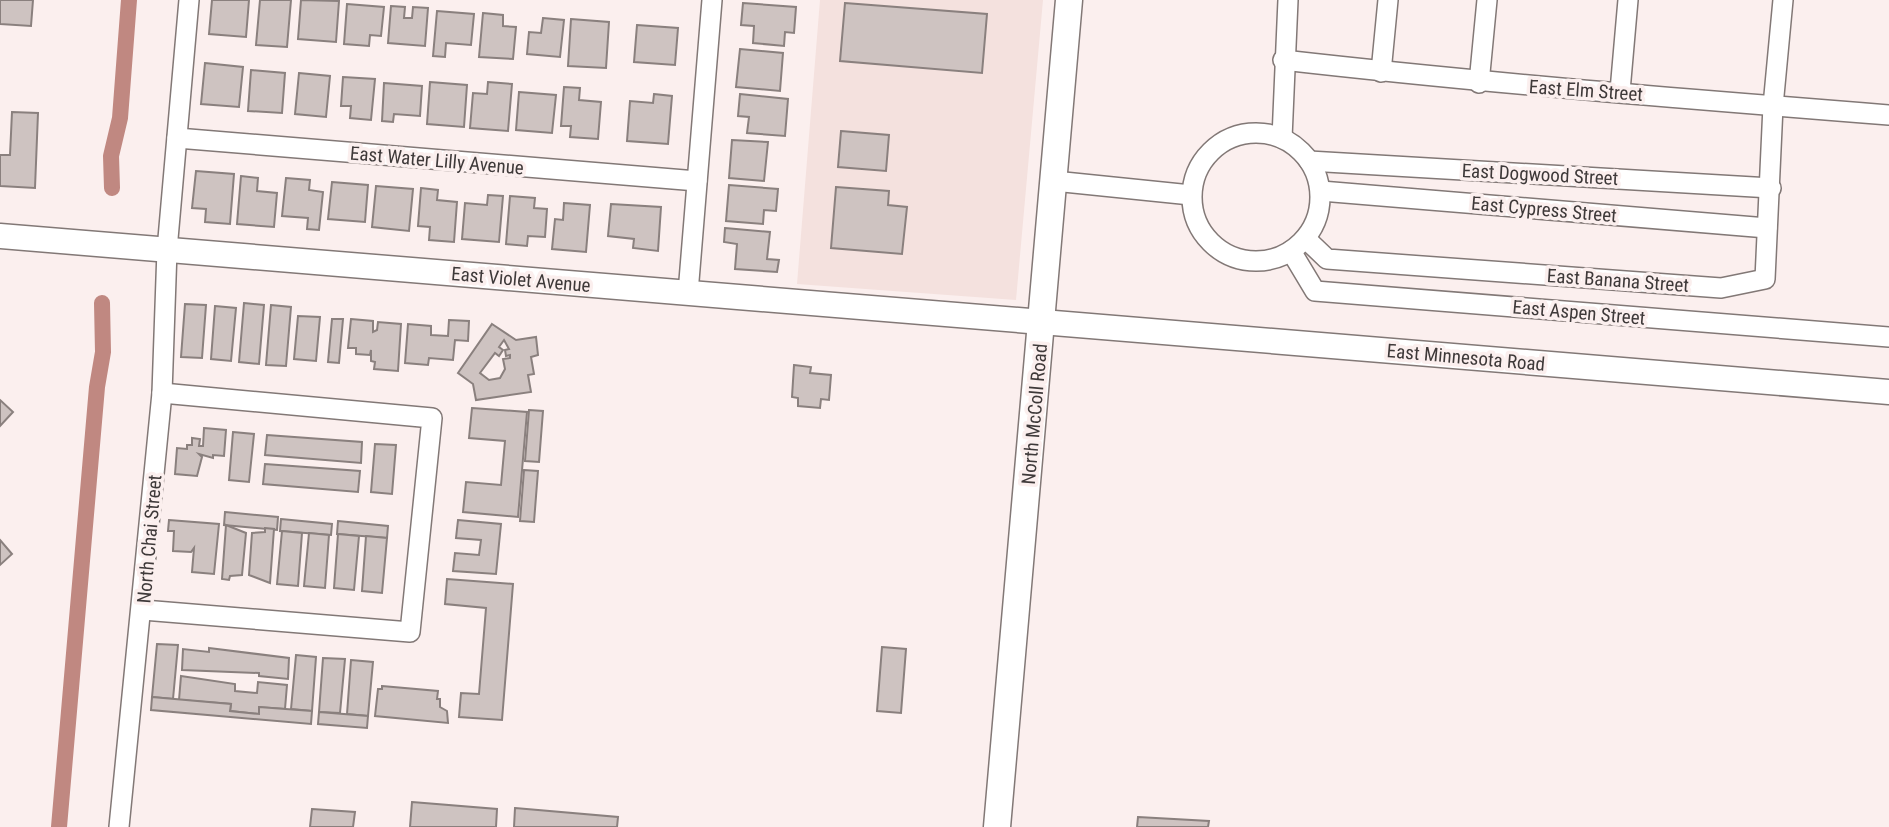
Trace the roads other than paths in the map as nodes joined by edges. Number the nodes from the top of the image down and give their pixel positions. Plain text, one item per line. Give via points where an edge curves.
1 (189, 0) edge
2 (706, 0) edge
3 (712, 0) edge
4 (1069, 0) edge
5 (1287, 0) edge
6 (1388, 0) edge
7 (1487, 0) edge
8 (1628, 0) edge
9 (1783, 0) edge
10 (1283, 60) junction
11 (1381, 72) junction
12 (1479, 83) junction
13 (1620, 91) junction
14 (1773, 106) junction
15 (1889, 115) edge
16 (177, 138) junction
17 (1282, 138) junction
18 (1309, 160) junction
19 (697, 181) junction
20 (1054, 181) junction
21 (1771, 188) junction
22 (1321, 191) junction
23 (1191, 195) junction
24 (1767, 228) junction
25 (0, 236) edge
26 (1298, 245) junction
27 (167, 250) junction
28 (688, 293) junction
29 (1042, 321) junction
30 (1889, 337) edge
31 (1889, 392) edge
32 (162, 393) junction
33 (143, 610) junction
34 (119, 827) edge
35 (997, 827) edge

1 - 16 street, North Chai Street
2 - 3 street
3 - 19 street
4 - 20 main road, North McColl Road
5 - 10 street
6 - 11 street
7 - 12 street
8 - 13 street
9 - 14 street, East Banana Street
10 - 11 street, East Elm Street
10 - 17 street
11 - 12 street, East Elm Street
12 - 13 street, East Elm Street
13 - 14 street, East Elm Street
14 - 15 street, East Elm Street
14 - 21 street, East Banana Street
16 - 19 street, East Water Lilly Avenue
16 - 27 street, North Chai Street
17 - 18 street
17 - 23 street via 1241,134 1222,142 1195,174
18 - 21 street, East Dogwood Street
18 - 22 street
19 - 28 street
20 - 23 street
20 - 29 main road, North McColl Road
21 - 24 street, East Banana Street
22 - 24 street, East Cypress Street
22 - 26 street via 1317,216
23 - 26 street via 1193,215 1202,233 1215,248 1233,258 1273,260
24 - 26 street, East Banana Street via 1765,279 1721,288 1327,259
25 - 27 street, East Violet Avenue
26 - 30 street, East Aspen Street via 1315,291
27 - 28 street, East Violet Avenue
27 - 32 street, North Chai Street
28 - 29 street, East Violet Avenue
29 - 31 street, East Minnesota Road
29 - 35 main road, North McColl Road
32 - 33 street, North Chai Street
32 - 33 street via 432,418 410,632
33 - 34 street, North Chai Street

